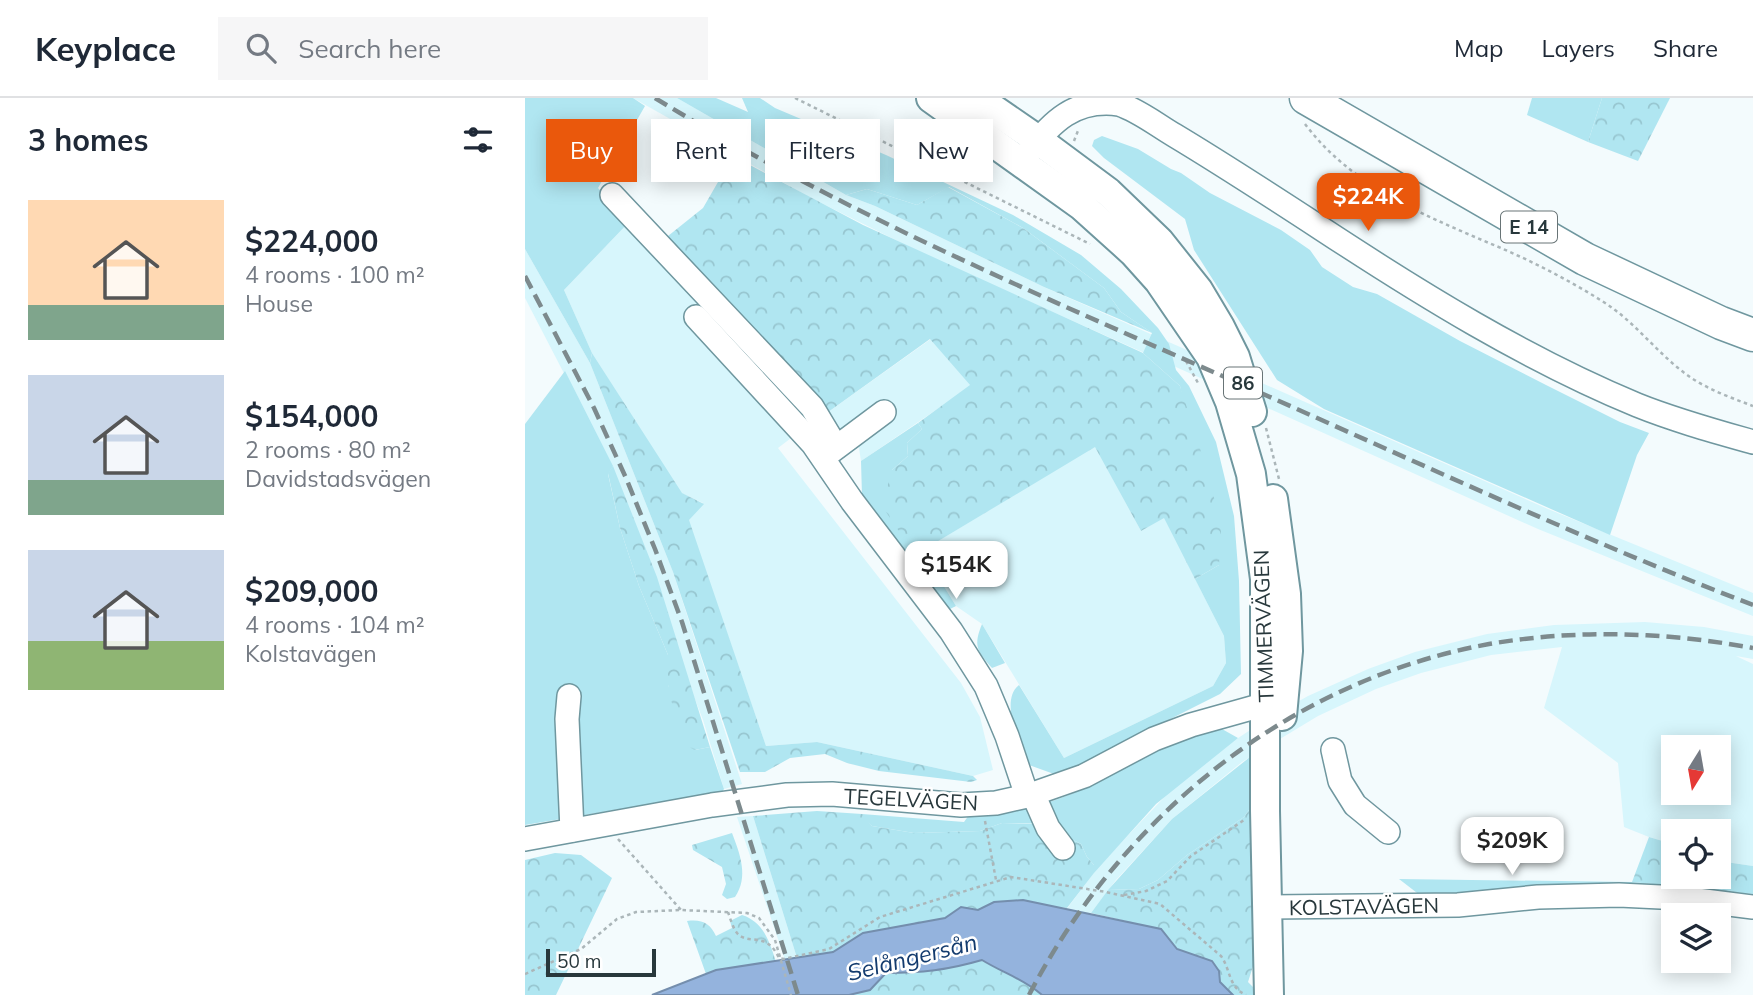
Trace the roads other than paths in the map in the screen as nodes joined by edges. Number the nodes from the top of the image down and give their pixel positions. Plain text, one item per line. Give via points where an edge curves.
1 (931, 98) edge
2 (965, 98) edge
3 (1315, 103) edge
4 (985, 104) edge
5 (1030, 151) junction
6 (612, 195) dead end
7 (1753, 314) edge
8 (696, 317) dead end
9 (1753, 335) edge
10 (884, 412) dead end
11 (1752, 448) edge
12 (824, 450) junction
13 (569, 696) dead end
14 (1274, 704) junction
15 (1333, 750) dead end
16 (1030, 795) junction
17 (572, 830) junction
18 (1388, 832) dead end
19 (525, 839) edge
20 (1062, 848) dead end
21 (1271, 907) junction
22 (1753, 907) edge

1 - 5 main road, TIMMERVÄGEN / 86
2 - 4 main road, TIMMERVÄGEN
3 - 7 highway, E 14 via 1437,155 1569,229
3 - 9 highway, E 14 via 1585,259
4 - 5 main road, TIMMERVÄGEN / 86
5 - 11 street via 1057,117 1079,105 1118,104 1133,110 1477,324 1637,405
5 - 14 main road, TIMMERVÄGEN / 86 via 1108,192 1159,241 1198,290 1235,357 1267,463 1282,555 1288,651
6 - 12 street via 812,407
8 - 12 street
10 - 12 street
12 - 16 street via 852,501 951,631 986,686
13 - 17 street
14 - 16 street, TEGELVÄGEN via 1210,718 1154,738 1084,776
14 - 21 main road, TIMMERVÄGEN / 86 via 1265,811
14 - 21 main road, TIMMERVÄGEN / 86 via 1281,812
15 - 18 street via 1340,781 1355,805
16 - 17 street, TEGELVÄGEN via 961,805 832,794 787,795
16 - 20 street
17 - 19 street, TEGELVÄGEN
21 - 22 street, KOLSTAVÄGEN via 1458,905 1619,895

